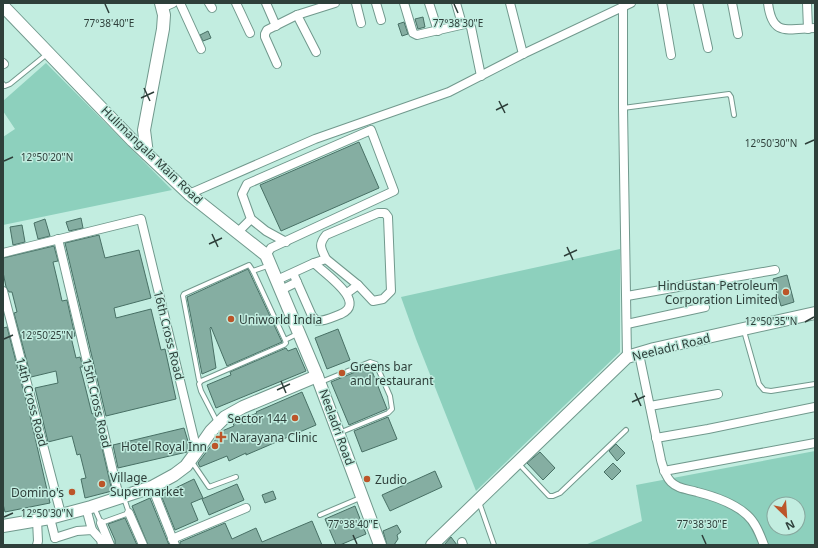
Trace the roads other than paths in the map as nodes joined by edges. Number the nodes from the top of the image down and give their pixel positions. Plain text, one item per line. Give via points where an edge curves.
1 (180, 3) edge
2 (236, 3) edge
3 (266, 3) edge
4 (335, 3) edge
5 (356, 3) edge
6 (376, 3) edge
7 (404, 3) edge
8 (429, 3) edge
9 (456, 3) edge
10 (511, 3) edge
11 (631, 3) edge
12 (662, 3) edge
13 (698, 3) edge
14 (732, 3) edge
15 (768, 3) edge
16 (807, 3) edge
17 (165, 5) edge
18 (622, 5) edge
19 (3, 6) edge
20 (297, 16) junction
21 (381, 20) dead end
22 (361, 23) dead end
23 (462, 24) junction
24 (276, 26) junction
25 (812, 29) edge
26 (438, 31) junction
27 (250, 33) dead end
28 (738, 34) dead end
29 (708, 48) dead end
30 (201, 49) dead end
31 (48, 52) junction
32 (316, 52) dead end
33 (523, 54) junction
34 (671, 55) dead end
35 (277, 64) dead end
36 (481, 76) junction
37 (3, 84) edge
38 (623, 108) junction
39 (734, 115) dead end
40 (147, 154) junction
41 (188, 194) junction
42 (250, 218) junction
43 (238, 232) junction
44 (58, 239) junction
45 (286, 242) junction
46 (3, 253) edge
47 (326, 258) junction
48 (268, 260) junction
49 (314, 263) junction
50 (775, 270) dead end
51 (253, 271) junction
52 (293, 273) junction
53 (297, 282) junction
54 (279, 285) junction
55 (358, 285) junction
56 (3, 291) edge
57 (347, 293) junction
58 (627, 296) junction
59 (705, 307) dead end
60 (815, 313) edge
61 (627, 324) junction
62 (743, 329) junction
63 (299, 333) junction
64 (286, 340) junction
65 (633, 356) junction
66 (319, 379) junction
67 (201, 382) junction
68 (815, 384) edge
69 (718, 394) dead end
70 (650, 406) junction
71 (815, 407) edge
72 (218, 424) junction
73 (626, 430) dead end
74 (339, 433) junction
75 (656, 438) junction
76 (815, 443) edge
77 (194, 456) junction
78 (518, 462) junction
79 (664, 471) junction
80 (236, 477) dead end
81 (152, 487) junction
82 (121, 497) junction
83 (362, 497) junction
84 (478, 501) junction
85 (90, 506) junction
86 (246, 508) dead end
87 (129, 513) junction
88 (320, 515) dead end
89 (56, 516) junction
90 (37, 520) junction
91 (101, 523) junction
92 (3, 526) edge
93 (92, 530) junction
94 (53, 541) edge
95 (174, 542) edge
96 (37, 545) edge
97 (102, 545) edge
98 (110, 545) edge
99 (143, 545) edge
100 (380, 545) edge
101 (432, 545) edge
102 (494, 545) edge
103 (764, 545) edge

1 - 30 street
2 - 27 street
3 - 24 street
4 - 20 street
5 - 22 street
6 - 21 street
7 - 26 street via 415,35
8 - 26 street
9 - 23 street
10 - 33 street
11 - 18 street
12 - 34 street
13 - 29 street
14 - 28 street
15 - 25 street via 775,26 781,29
16 - 25 street
17 - 40 main road via 164,29 144,130
18 - 33 street
18 - 38 street
19 - 31 main road, Hulimangala Main Road
20 - 24 street
20 - 32 street
23 - 26 street
23 - 36 street via 471,27
24 - 35 street via 265,34
31 - 37 lane via 10,84
31 - 40 main road, Hulimangala Main Road
33 - 36 street
36 - 41 street via 449,92 315,139
38 - 39 lane via 729,94
38 - 58 street
40 - 41 main road, Hulimangala Main Road
41 - 43 main road, Hulimangala Main Road
42 - 43 street
42 - 45 street
42 - 45 street via 242,194 247,184 371,130 394,191
43 - 48 main road, Hulimangala Main Road
44 - 46 street
44 - 77 street, 16th Cross Road via 141,219
44 - 82 street, 15th Cross Road
45 - 48 street via 271,248
47 - 49 street
47 - 55 street
47 - 55 street via 320,242 326,235 378,213 384,213 388,217 391,291 383,299 373,301
48 - 51 lane
48 - 54 main road, Hulimangala Main Road
49 - 52 street
49 - 57 street
50 - 58 street
51 - 64 lane
51 - 67 lane via 251,266 247,266 183,296
52 - 53 street
52 - 54 street
53 - 54 street
53 - 57 street via 312,316 317,321 324,321 349,308
54 - 63 main road, Hulimangala Main Road
55 - 57 street
56 - 89 street, 14th Cross Road
58 - 61 street
59 - 61 street
60 - 62 main road, Neeladri Road
61 - 65 street
62 - 65 main road, Neeladri Road
62 - 68 lane via 759,384 764,390
63 - 64 lane
63 - 66 main road, Hulimangala Main Road
64 - 67 lane via 284,346
65 - 70 street
65 - 78 main road, Neeladri Road
66 - 72 main road, Neeladri Road via 243,407
66 - 74 main road, Neeladri Road
66 - 74 lane via 370,362 376,364 390,396 392,409 388,413
67 - 72 lane via 201,391
69 - 70 street
70 - 75 street
71 - 75 street
72 - 77 main road, Neeladri Road
73 - 78 lane via 560,493 553,496 544,492
74 - 83 main road, Neeladri Road
75 - 79 street
76 - 79 street
77 - 80 lane via 199,475 209,487
77 - 81 main road, Neeladri Road via 174,475
78 - 84 main road, Neeladri Road
79 - 103 street via 669,481 678,487 714,497 741,510 754,524
81 - 82 main road, Neeladri Road
81 - 95 street
82 - 85 main road, Neeladri Road
82 - 87 lane
83 - 88 lane
83 - 100 main road, Neeladri Road
84 - 101 main road, Neeladri Road
84 - 102 lane
85 - 89 main road, Neeladri Road
85 - 91 lane
85 - 93 street
86 - 95 street
87 - 91 lane
87 - 99 street
89 - 90 main road, Neeladri Road
89 - 94 street, 14th Cross Road
90 - 92 main road, Neeladri Road
90 - 96 street
91 - 98 street
93 - 94 street via 77,532
93 - 97 street

